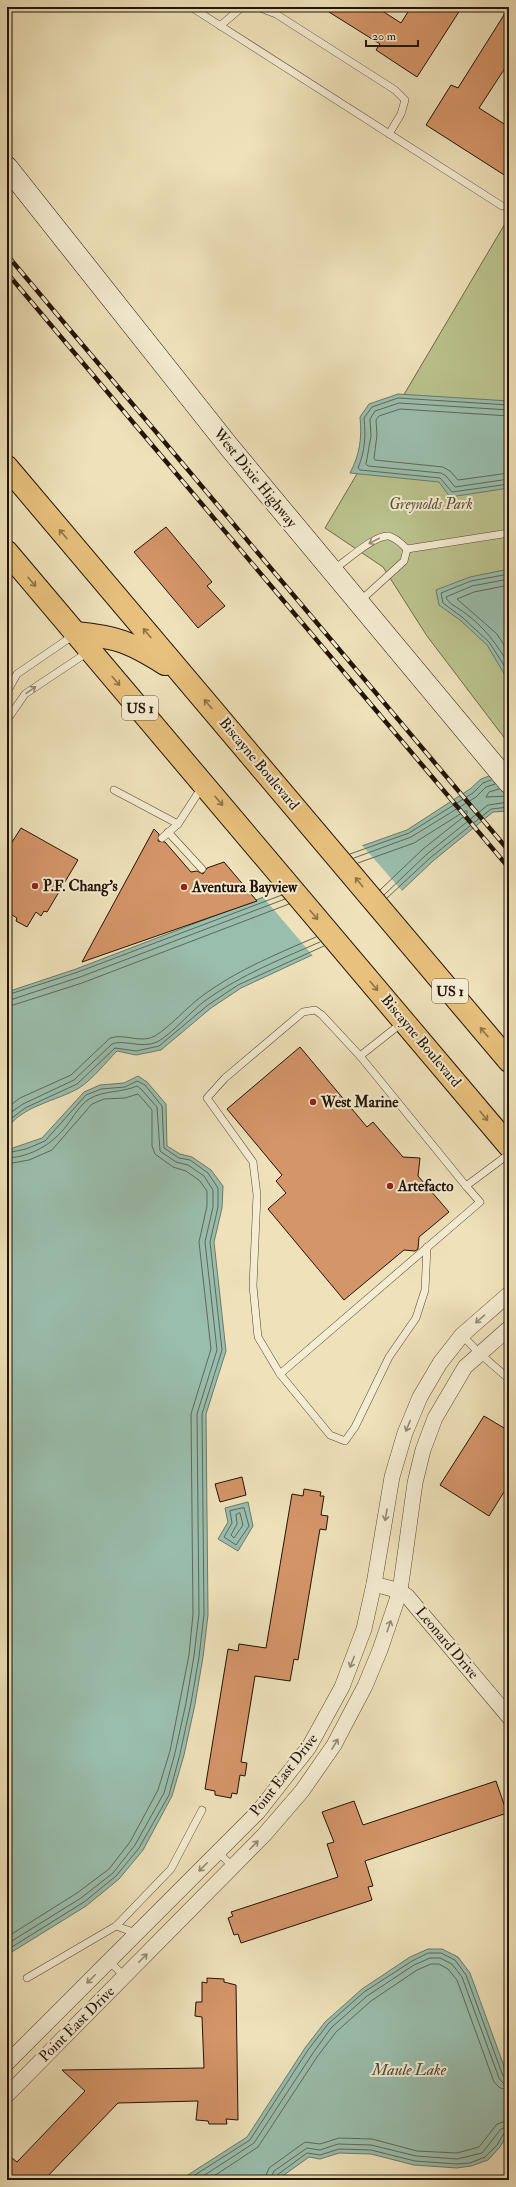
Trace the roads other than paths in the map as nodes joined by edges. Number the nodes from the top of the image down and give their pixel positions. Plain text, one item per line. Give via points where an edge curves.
1 (191, 7) edge
2 (245, 7) edge
3 (258, 7) edge
4 (220, 26) junction
5 (389, 134) junction
6 (7, 167) edge
7 (502, 206) dead end
8 (7, 467) edge
9 (509, 533) edge
10 (407, 549) junction
11 (7, 552) edge
12 (332, 571) junction
13 (359, 602) junction
14 (76, 633) junction
15 (90, 650) junction
16 (182, 674) junction
17 (7, 692) edge
18 (7, 720) edge
19 (509, 783) edge
20 (204, 784) junction
21 (114, 790) dead end
22 (178, 824) junction
23 (168, 832) junction
24 (162, 838) dead end
25 (202, 869) dead end
26 (404, 1021) junction
27 (360, 1056) junction
28 (509, 1061) edge
29 (509, 1146) edge
30 (509, 1154) edge
31 (466, 1186) junction
32 (427, 1247) junction
33 (509, 1294) edge
34 (509, 1328) edge
35 (462, 1335) junction
36 (479, 1354) junction
37 (280, 1374) junction
38 (509, 1379) edge
39 (374, 1584) junction
40 (400, 1591) junction
41 (338, 1717) junction
42 (509, 1717) edge
43 (202, 1810) dead end
44 (218, 1852) junction
45 (233, 1867) junction
46 (116, 1926) junction
47 (137, 1933) junction
48 (110, 1961) junction
49 (125, 1977) junction
50 (27, 1978) dead end
51 (7, 2063) edge
52 (7, 2094) edge

1 - 4 lane
2 - 4 lane
3 - 5 lane via 276,14 395,90 405,100 401,114
4 - 5 lane
5 - 7 lane
6 - 12 street, West Dixie Highway via 225,442
16 -> 8 main road, Biscayne Boulevard / US 1
9 - 10 lane
10 -> 12 lane via 390,536 384,536 368,544
10 - 13 lane via 404,561
11 -> 14 main road, Biscayne Boulevard / US 1
12 - 13 street, West Dixie Highway
13 - 19 street, West Dixie Highway
14 - 15 main road, Biscayne Boulevard / US 1
14 - 16 main road via 121,640 140,648
14 - 17 lane via 17,674
18 -> 15 lane via 25,694
15 -> 20 main road, Biscayne Boulevard / US 1
28 -> 16 main road, Biscayne Boulevard / US 1
20 - 22 lane
20 -> 26 main road, Biscayne Boulevard / US 1
21 - 22 lane
22 - 23 lane
23 - 24 lane
23 - 25 lane
26 - 27 lane
26 -> 29 main road, Biscayne Boulevard / US 1
27 - 31 lane
27 - 37 lane via 322,1015 315,1010 303,1012 225,1078 207,1098 253,1162 257,1195 253,1286 258,1337
30 - 31 lane
31 - 32 lane via 480,1202
32 - 37 lane
32 - 37 lane via 425,1290 416,1318 389,1357 355,1427 345,1441 330,1435
33 -> 35 street, Point East Drive
34 - 36 street, Point East Drive
35 - 36 lane
35 -> 39 street, Point East Drive via 440,1363 420,1397 405,1433 392,1477
36 - 38 lane
36 - 40 street, Point East Drive via 465,1367 453,1384 435,1418 423,1450 415,1483
39 - 40 street, Leonard Drive
39 -> 41 street, Point East Drive via 364,1629
41 -> 40 street, Point East Drive via 379,1652
40 - 42 street, Leonard Drive via 407,1596
41 - 44 street, Point East Drive via 309,1747 258,1812
45 -> 41 street, Point East Drive via 302,1791 331,1750
43 - 46 lane via 171,1869
44 - 45 lane
44 -> 47 street, Point East Drive
49 -> 45 street, Point East Drive
46 - 47 lane
46 - 50 lane
47 - 48 street, Point East Drive
48 - 49 lane
48 -> 51 street, Point East Drive
49 - 52 street, Point East Drive

